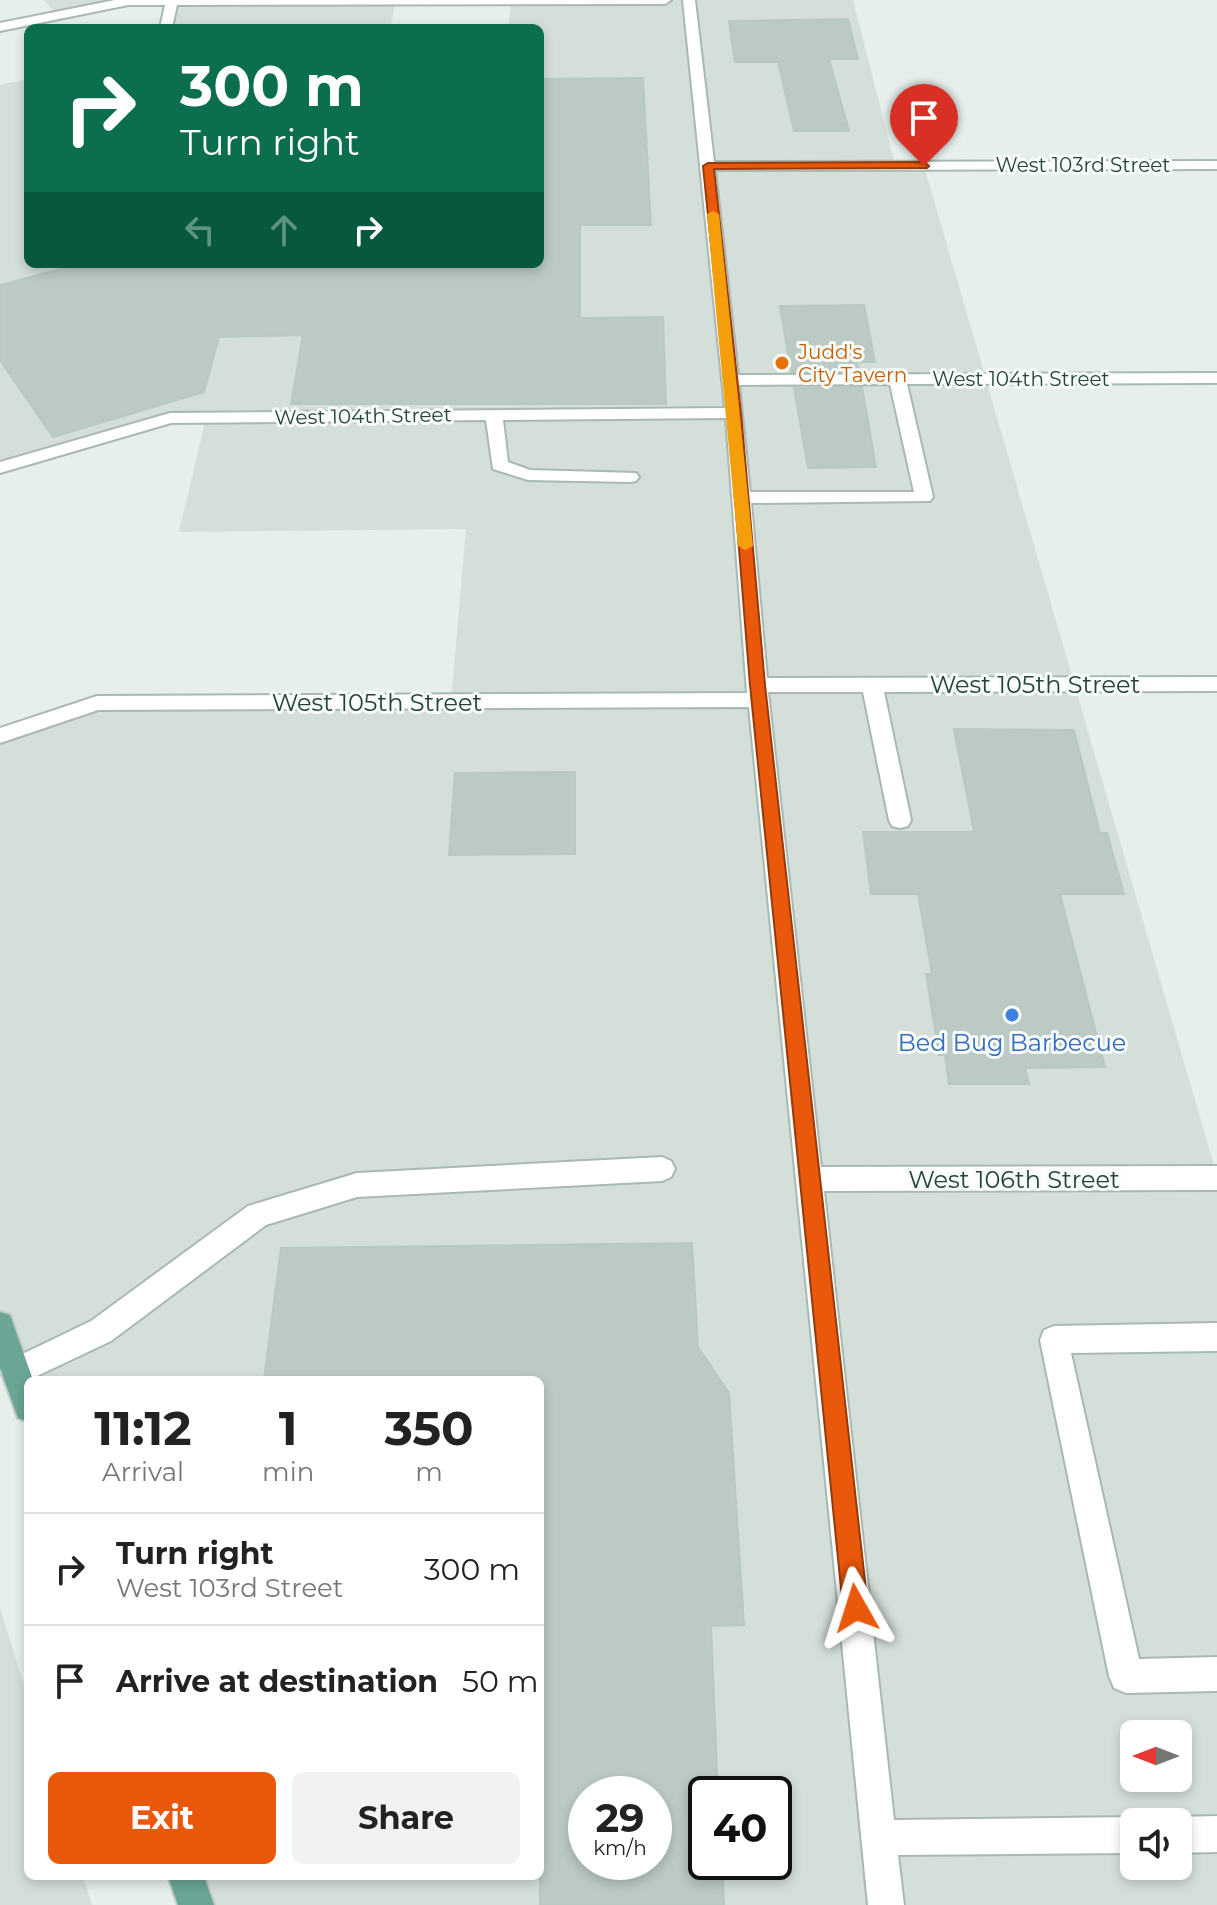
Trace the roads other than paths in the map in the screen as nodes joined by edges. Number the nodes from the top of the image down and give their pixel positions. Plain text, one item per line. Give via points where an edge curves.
1 (605, 0) edge
2 (665, 0) edge
3 (689, 0) edge
4 (172, 1) edge
5 (567, 2) edge
6 (167, 24) edge
7 (0, 27) edge
8 (1217, 165) edge
9 (708, 166) junction
10 (1217, 378) edge
11 (897, 379) junction
12 (730, 380) junction
13 (734, 413) junction
14 (494, 415) junction
15 (0, 468) edge
16 (630, 477) dead end
17 (741, 498) junction
18 (1217, 684) edge
19 (872, 685) junction
20 (759, 693) junction
21 (0, 736) edge
22 (900, 820) dead end
23 (662, 1169) dead end
24 (1217, 1178) edge
25 (812, 1179) junction
26 (0, 1325) edge
27 (1217, 1337) edge
28 (16, 1372) junction
29 (24, 1396) edge
30 (1217, 1674) edge
31 (1217, 1834) edge
32 (1120, 1835) edge
33 (1192, 1835) edge
34 (879, 1838) junction
35 (187, 1880) edge
36 (196, 1905) edge
37 (886, 1905) edge

1 - 2 street
1 - 5 street
3 - 9 street
4 - 5 street
4 - 6 street
4 - 7 street via 128,1
8 - 9 street, West 103rd Street
9 - 12 street
10 - 11 street, West 104th Street
11 - 12 street, West 104th Street
11 - 17 street via 924,497
12 - 13 street
13 - 14 street, West 104th Street
13 - 17 street
14 - 15 street, West 104th Street via 170,418
14 - 16 street via 499,465 528,475
17 - 20 street
18 - 19 street, West 105th Street
19 - 20 street, West 105th Street
19 - 22 street
20 - 21 street, West 105th Street via 97,703
20 - 25 street
23 - 28 street via 357,1185 258,1215 101,1331
24 - 25 street, West 106th Street
25 - 34 street
26 - 28 main road
27 - 30 street via 1054,1340 1126,1676
28 - 29 main road
31 - 33 street
32 - 34 street
34 - 37 street
35 - 36 main road

